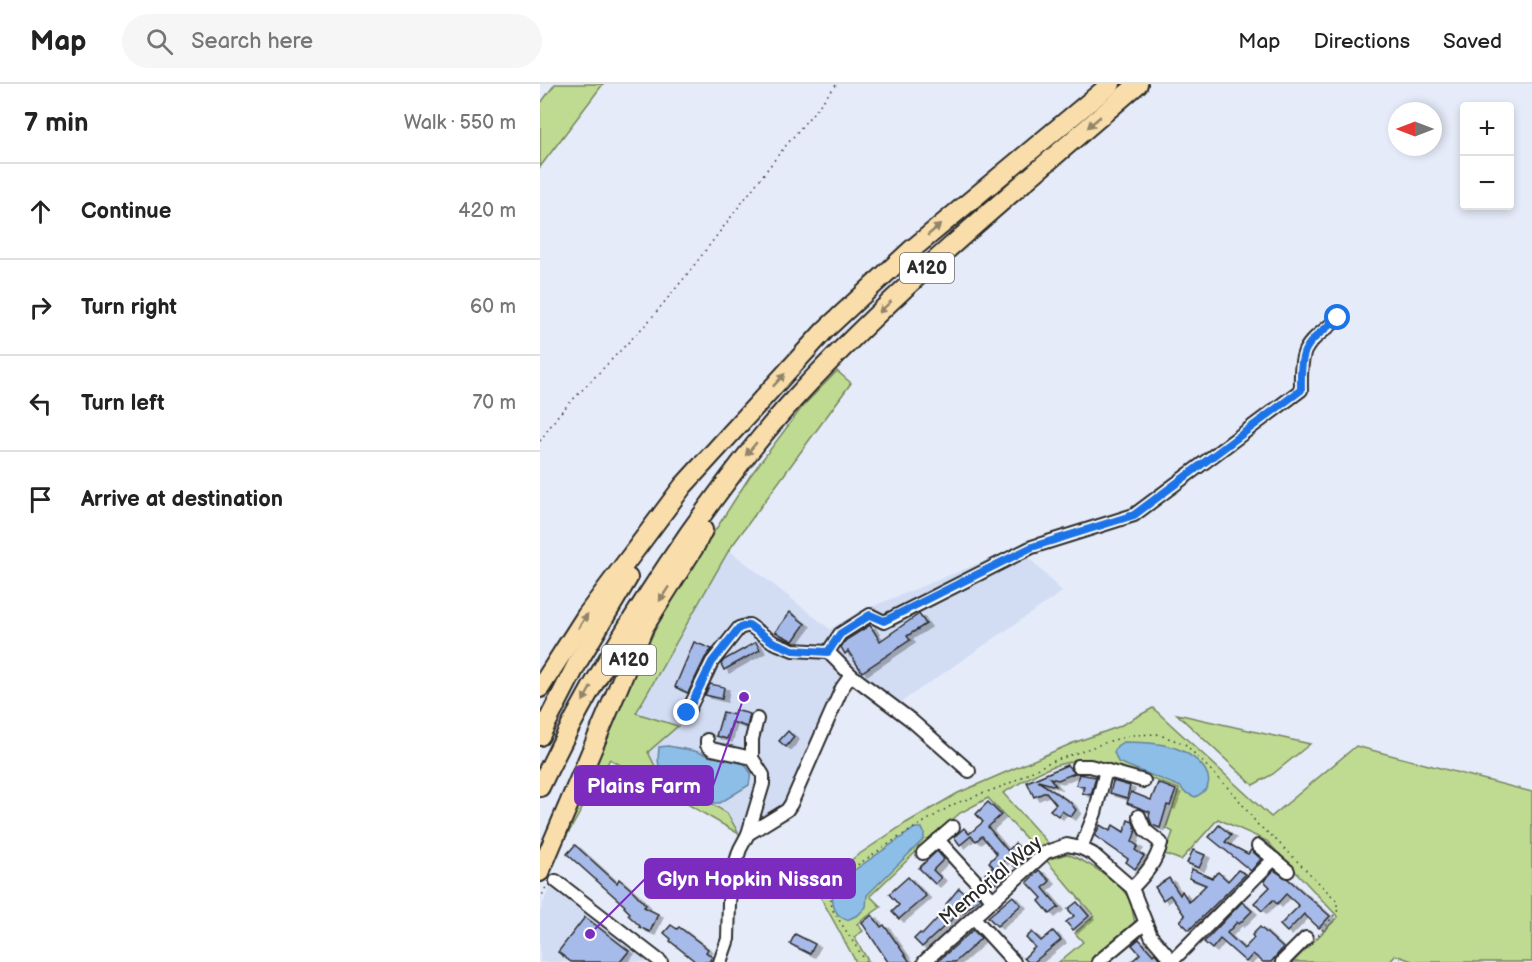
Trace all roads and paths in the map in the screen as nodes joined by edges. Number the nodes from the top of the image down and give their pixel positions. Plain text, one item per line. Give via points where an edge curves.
1 (837, 84) edge
2 (1111, 84) edge
3 (1138, 84) edge
4 (1338, 318) dead end
5 (725, 438) junction
6 (540, 441) edge
7 (734, 470) junction
8 (828, 652) junction
9 (851, 675) junction
10 (540, 688) edge
11 (687, 713) dead end
12 (757, 719) dead end
13 (540, 736) edge
14 (707, 740) dead end
15 (752, 758) junction
16 (1078, 766) dead end
17 (1106, 770) junction
18 (969, 771) dead end
19 (1144, 781) dead end
20 (540, 787) edge
21 (1139, 816) dead end
22 (953, 827) dead end
23 (748, 834) junction
24 (938, 840) junction
25 (1258, 846) dead end
26 (1081, 848) junction
27 (923, 853) dead end
28 (1274, 860) junction
29 (1288, 871) dead end
30 (548, 876) edge
31 (1132, 888) junction
32 (540, 900) edge
33 (993, 900) junction
34 (974, 918) junction
35 (1145, 923) junction
36 (1306, 938) dead end
37 (1172, 961) edge
38 (661, 962) edge
39 (720, 962) edge
40 (924, 962) edge
41 (1014, 962) edge
42 (1098, 962) edge
43 (1282, 962) edge

1 - 6 path via 648,322 559,414
5 -> 2 highway, A120 via 825,330 910,251
3 -> 7 highway, A120 via 934,261 854,337
4 - 8 street via 1307,344 1300,363 1301,390 1134,515 1032,547 884,621 870,615 840,634
10 -> 5 highway, A120 via 641,541
5 - 13 highway, A120 via 622,586
7 -> 20 highway, A120 via 606,659
7 -> 30 highway, A120 via 695,546 644,627
8 - 9 street
8 - 11 street via 793,650 749,625 743,626 712,662
9 - 18 street
9 - 23 street via 787,810
12 - 15 street
14 - 15 street via 712,749
15 - 23 street via 763,775 763,784
16 - 17 street
17 - 19 street
17 - 26 street
21 - 31 street via 1144,831 1161,843 1157,857
22 - 24 street
23 - 39 street via 732,874 728,939
24 - 27 street
24 - 33 street
25 - 28 street
26 - 31 street via 1094,854
26 - 33 street, Memorial Way via 1067,845 1046,852
28 - 29 street
28 - 37 street
30 - 32 path
30 - 38 street
31 - 35 street
33 - 34 street, Memorial Way
34 - 40 street, Memorial Way
34 - 41 street
35 - 37 street
35 - 42 street
36 - 43 street

